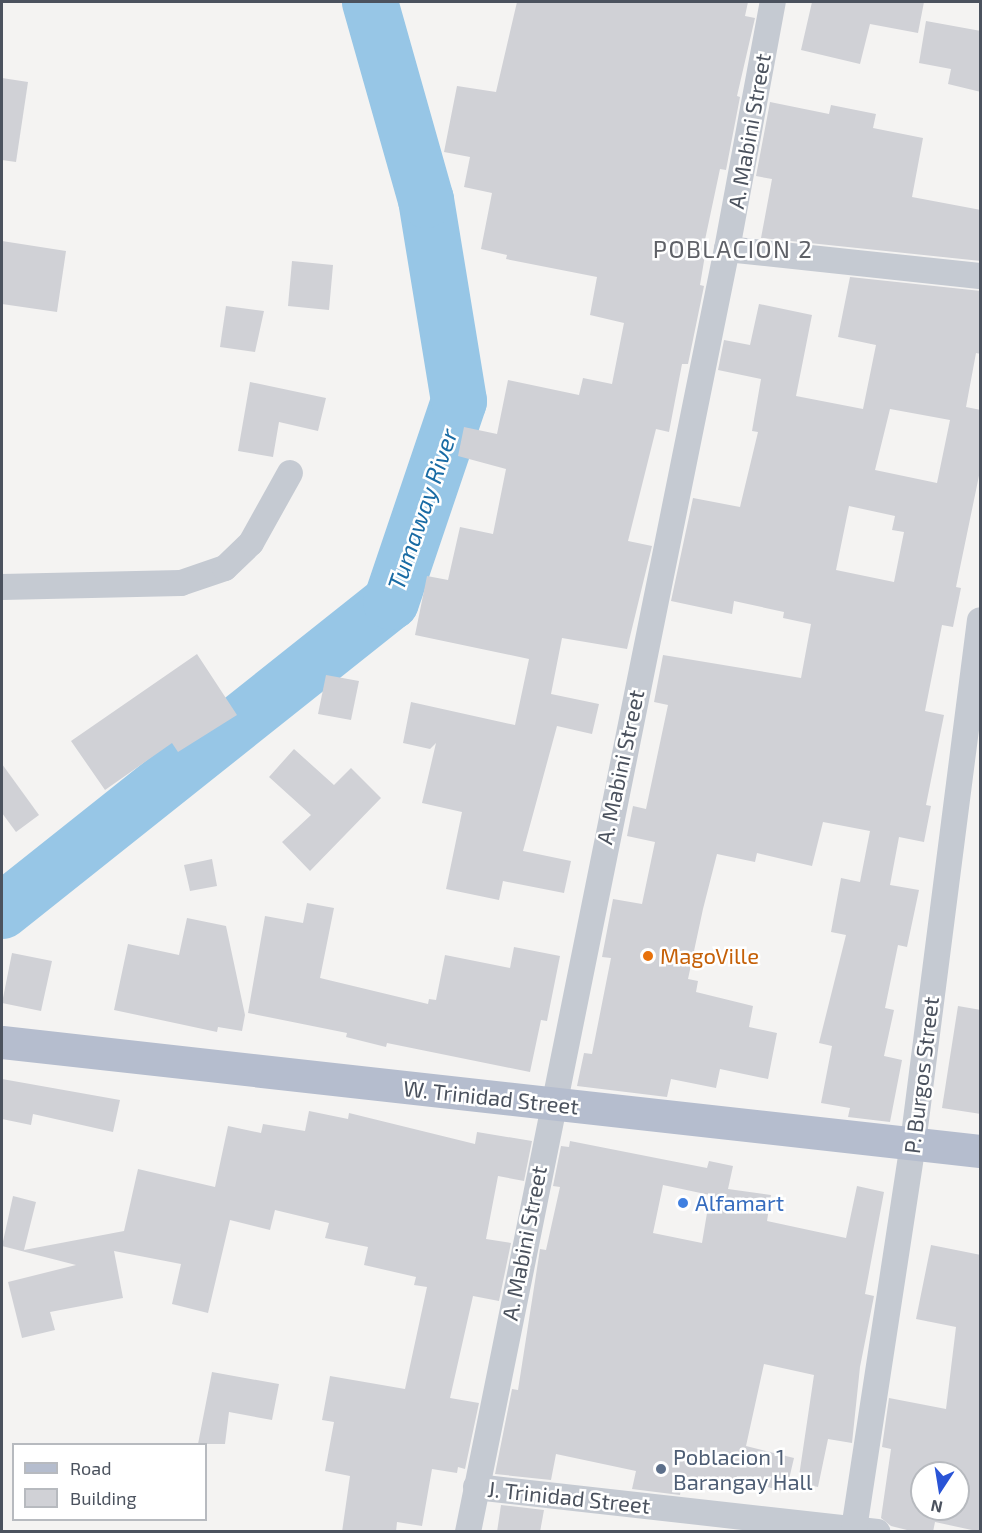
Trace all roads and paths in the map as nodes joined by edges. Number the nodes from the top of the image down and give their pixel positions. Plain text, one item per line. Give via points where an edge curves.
1 (772, 2) edge
2 (727, 249) junction
3 (981, 276) edge
4 (290, 473) dead end
5 (2, 587) edge
6 (981, 620) edge
7 (2, 1042) edge
8 (551, 1104) junction
9 (913, 1143) junction
10 (981, 1151) edge
11 (476, 1487) junction
12 (865, 1530) edge
13 (468, 1532) edge

1 - 2 street, A. Mabini Street
2 - 3 street
2 - 8 street, A. Mabini Street
4 - 5 street via 251,543 225,568 182,583
6 - 9 street, P. Burgos Street
7 - 8 main road, W. Trinidad Street
8 - 9 main road, W. Trinidad Street
8 - 11 street, A. Mabini Street
9 - 10 main road, W. Trinidad Street
9 - 12 street, P. Burgos Street
11 - 12 street, J. Trinidad Street
11 - 13 street, A. Mabini Street

